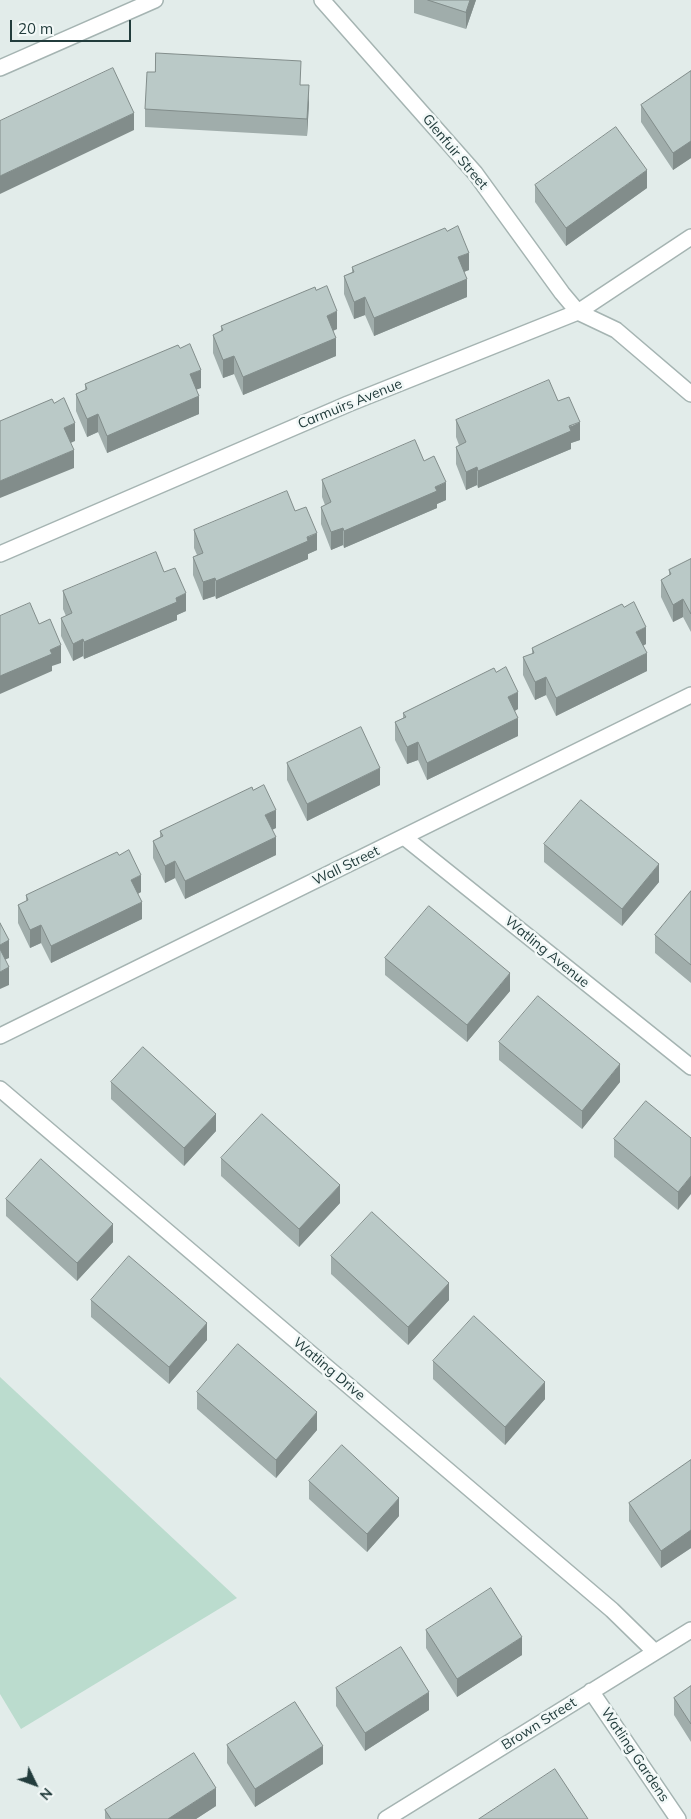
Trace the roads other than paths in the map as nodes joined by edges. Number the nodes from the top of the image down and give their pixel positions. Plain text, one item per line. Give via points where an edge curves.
1 (155, 0) edge
2 (322, 0) edge
3 (0, 68) edge
4 (691, 237) edge
5 (578, 312) junction
6 (691, 394) edge
7 (0, 554) edge
8 (691, 695) edge
9 (404, 837) junction
10 (0, 1036) edge
11 (691, 1067) edge
12 (0, 1089) edge
13 (691, 1630) edge
14 (655, 1652) junction
15 (591, 1691) junction
16 (386, 1819) edge
17 (678, 1819) edge

1 - 3 street
2 - 5 street, Glenfuir Street via 475,173
4 - 5 street, Carmuirs Avenue
5 - 6 street via 616,330
5 - 7 street, Carmuirs Avenue via 348,404
8 - 9 street, Wall Street
9 - 10 street, Wall Street
9 - 11 street, Watling Avenue
12 - 14 street, Watling Drive via 612,1610
13 - 14 street, Brown Street
14 - 15 street, Brown Street
15 - 16 street, Brown Street
15 - 17 street, Watling Gardens

